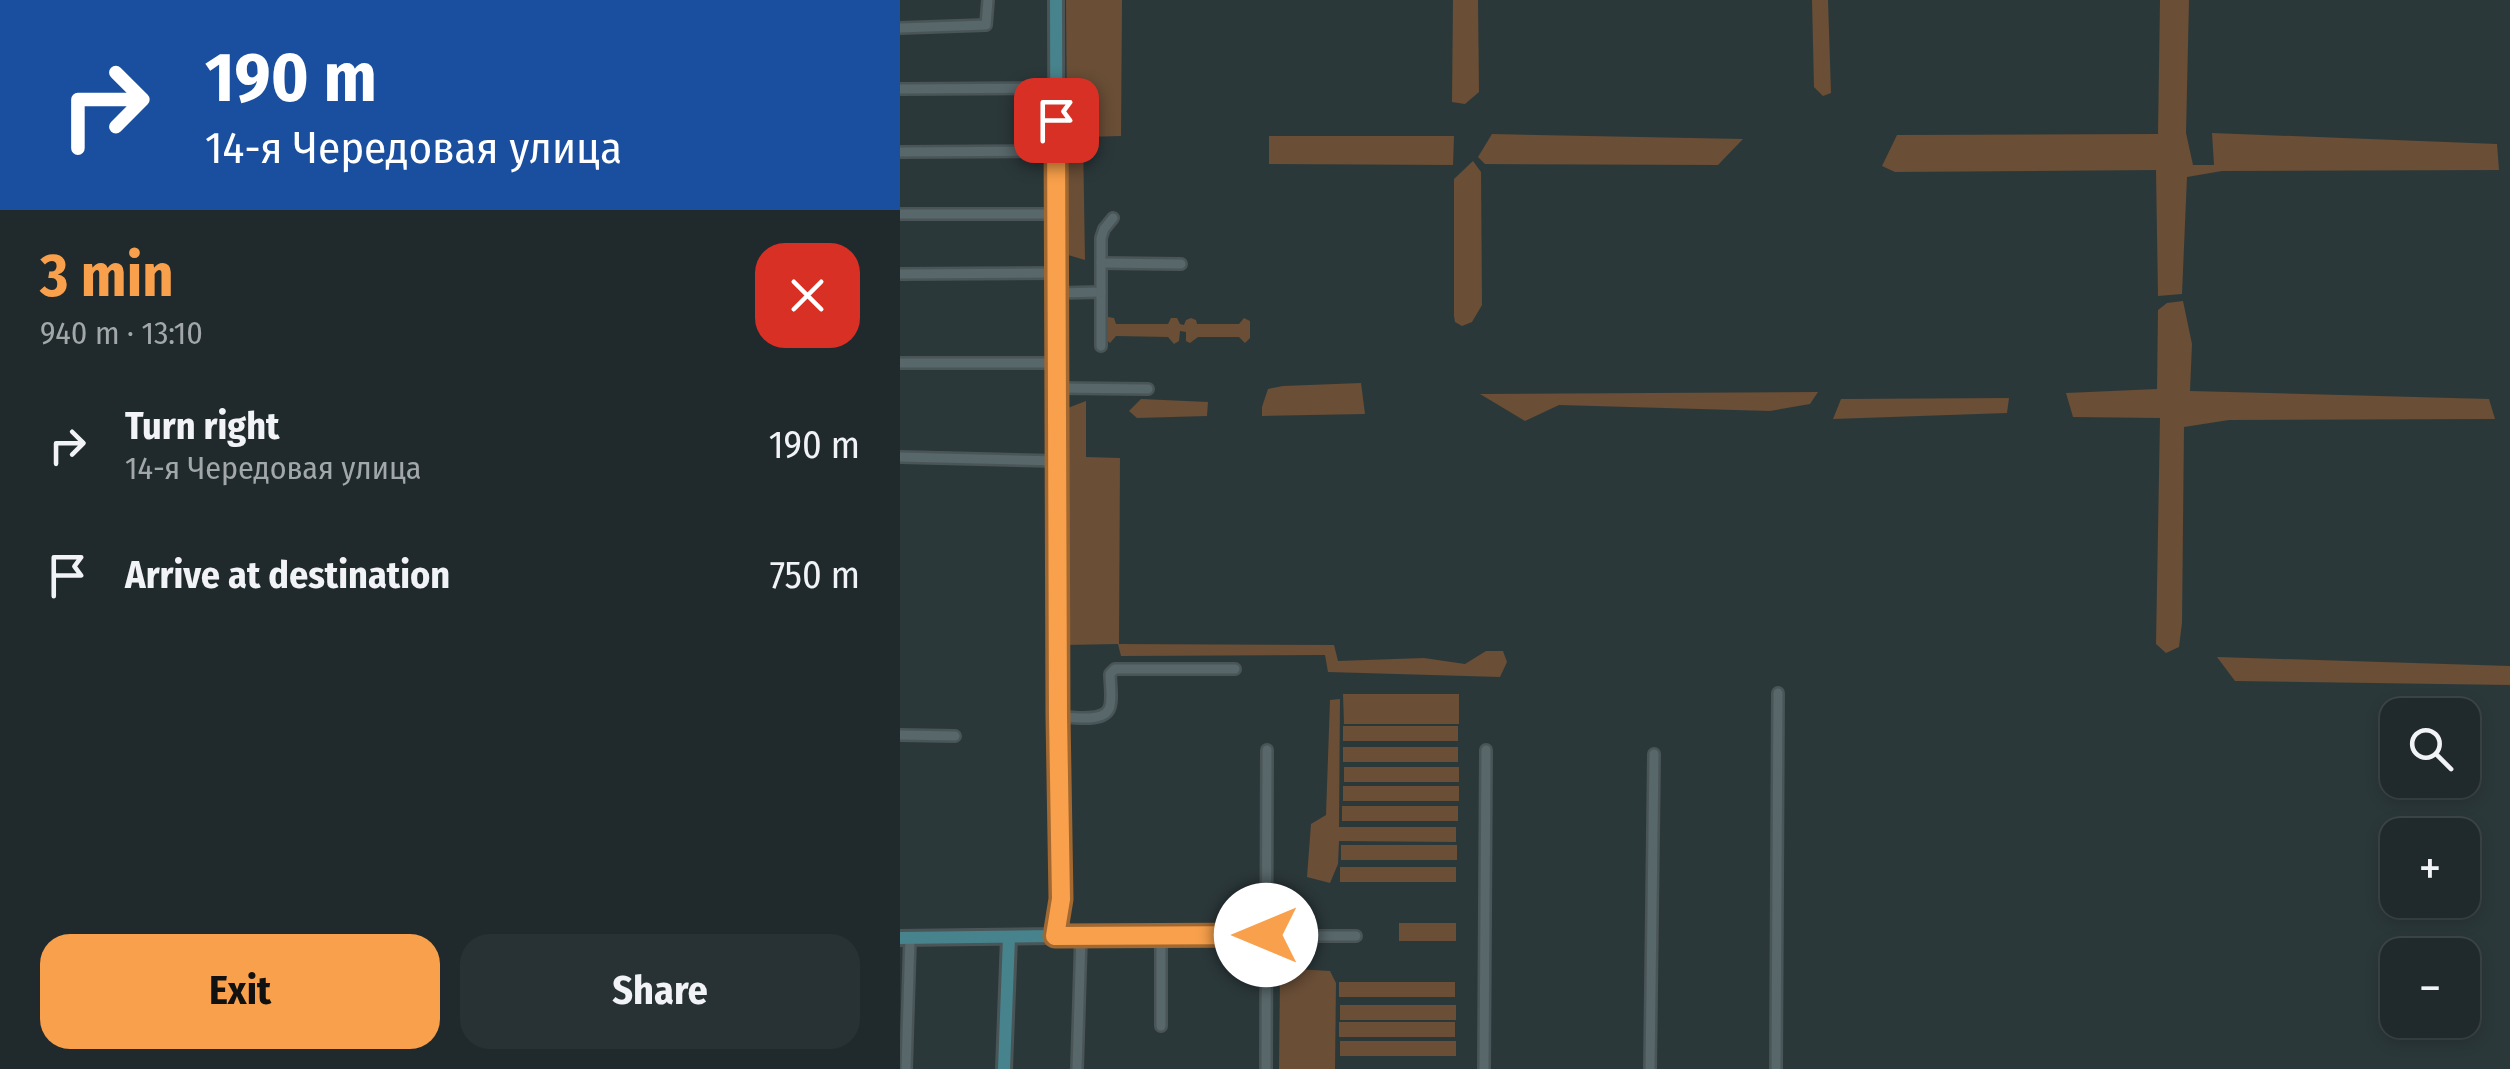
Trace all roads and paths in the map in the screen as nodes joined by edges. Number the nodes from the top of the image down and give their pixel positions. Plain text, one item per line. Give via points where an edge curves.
1 (988, 0) edge
2 (1056, 0) edge
3 (900, 28) edge
4 (1056, 88) junction
5 (900, 89) edge
6 (1056, 151) junction
7 (900, 152) edge
8 (900, 214) edge
9 (1057, 214) junction
10 (1113, 218) dead end
11 (1101, 263) junction
12 (1182, 264) dead end
13 (1057, 273) junction
14 (900, 274) edge
15 (1100, 292) junction
16 (1057, 293) junction
17 (1101, 346) dead end
18 (1057, 363) junction
19 (900, 364) edge
20 (1057, 388) junction
21 (1148, 389) dead end
22 (900, 457) edge
23 (1057, 461) junction
24 (1235, 669) dead end
25 (1778, 692) dead end
26 (1058, 716) junction
27 (900, 735) edge
28 (955, 736) dead end
29 (1267, 750) dead end
30 (1486, 750) dead end
31 (1654, 754) dead end
32 (1266, 935) junction
33 (1055, 936) junction
34 (1081, 936) junction
35 (1161, 936) junction
36 (1356, 936) dead end
37 (1009, 937) junction
38 (905, 938) edge
39 (1160, 1026) dead end
40 (906, 1069) edge
41 (1004, 1069) edge
42 (1077, 1069) edge
43 (1266, 1069) edge
44 (1484, 1069) edge
45 (1650, 1069) edge
46 (1776, 1069) edge

1 - 3 street via 986,25
2 - 4 main road
4 - 5 street
4 - 6 main road
6 - 7 street
6 - 9 main road
8 - 9 street
9 - 13 main road
10 - 11 street via 1101,238
11 - 12 street
11 - 15 street
13 - 14 street
13 - 16 main road
15 - 16 street
15 - 17 street
16 - 18 main road
18 - 19 street
18 - 20 main road
20 - 21 street
20 - 23 main road
22 - 23 street
23 - 26 main road
24 - 26 street via 1115,669 1105,714
25 - 46 street
26 - 33 main road via 1061,899
27 - 28 street
29 - 32 street
30 - 44 street
31 - 45 street
32 - 35 street
32 - 36 street
32 - 43 street
33 - 34 street
33 - 37 main road
34 - 35 street
34 - 42 street
35 - 39 street
37 - 38 main road
37 - 41 main road
38 - 40 street

